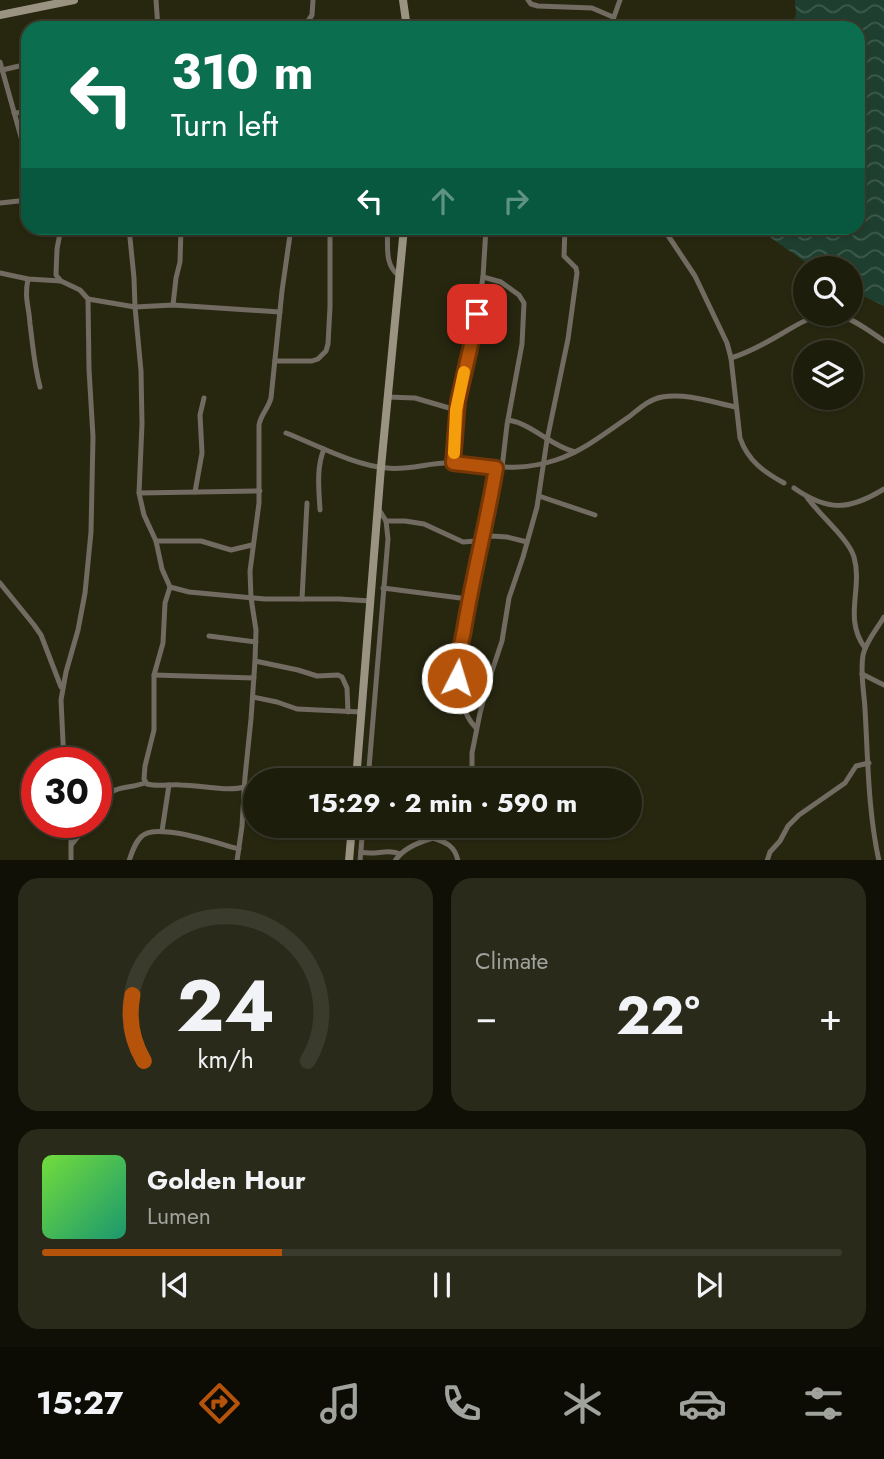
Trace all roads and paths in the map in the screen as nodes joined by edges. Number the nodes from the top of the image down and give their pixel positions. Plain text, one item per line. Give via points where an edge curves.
1 (74, 0) edge
2 (156, 0) edge
3 (313, 0) edge
4 (403, 0) edge
5 (528, 0) edge
6 (620, 0) edge
7 (0, 15) edge
8 (613, 17) junction
9 (158, 21) edge
10 (310, 21) edge
11 (406, 21) edge
12 (612, 21) edge
13 (0, 62) edge
14 (21, 66) edge
15 (2, 70) junction
16 (3, 85) edge
17 (21, 112) edge
18 (14, 113) junction
19 (21, 138) edge
20 (21, 202) edge
21 (0, 203) edge
22 (60, 235) edge
23 (129, 235) edge
24 (181, 235) edge
25 (290, 235) edge
26 (330, 235) edge
27 (387, 235) edge
28 (403, 235) edge
29 (486, 235) edge
30 (564, 235) edge
31 (668, 235) edge
32 (0, 273) edge
33 (399, 276) junction
34 (483, 277) junction
35 (28, 279) junction
36 (61, 281) junction
37 (88, 299) junction
38 (173, 305) junction
39 (135, 307) junction
40 (279, 312) junction
41 (884, 341) edge
42 (731, 358) junction
43 (275, 361) junction
44 (40, 387) dead end
45 (388, 397) junction
46 (204, 398) dead end
47 (736, 407) junction
48 (456, 410) junction
49 (508, 420) junction
50 (285, 433) dead end
51 (547, 440) junction
52 (324, 449) junction
53 (575, 452) junction
54 (453, 463) junction
55 (544, 464) junction
56 (381, 467) junction
57 (499, 468) junction
58 (785, 483) dead end
59 (794, 488) dead end
60 (884, 489) edge
61 (260, 491) junction
62 (195, 492) junction
63 (139, 493) junction
64 (539, 496) junction
65 (807, 497) junction
66 (307, 503) dead end
67 (378, 509) junction
68 (320, 510) dead end
69 (595, 515) dead end
70 (386, 521) junction
71 (482, 539) junction
72 (156, 541) junction
73 (527, 542) junction
74 (252, 545) junction
75 (0, 583) edge
76 (170, 586) junction
77 (383, 587) junction
78 (251, 598) junction
79 (302, 599) junction
80 (468, 599) junction
81 (371, 601) junction
82 (884, 617) edge
83 (209, 636) dead end
84 (256, 642) junction
85 (865, 648) junction
86 (255, 661) junction
87 (862, 674) junction
88 (154, 675) junction
89 (254, 678) junction
90 (884, 685) edge
91 (62, 690) junction
92 (253, 697) junction
93 (348, 712) junction
94 (361, 712) junction
95 (477, 728) junction
96 (63, 747) edge
97 (869, 763) junction
98 (246, 768) edge
99 (357, 768) edge
100 (369, 768) edge
101 (472, 768) edge
102 (145, 783) junction
103 (169, 785) junction
104 (243, 787) edge
105 (112, 791) edge
106 (243, 816) edge
107 (162, 831) junction
108 (72, 838) edge
109 (77, 838) edge
110 (351, 838) edge
111 (362, 838) edge
112 (433, 838) joint
113 (72, 844) junction
114 (239, 849) junction
115 (361, 852) junction
116 (72, 853) junction
117 (400, 854) junction
118 (71, 860) edge
119 (78, 860) edge
120 (129, 860) edge
121 (237, 860) edge
122 (349, 860) edge
123 (360, 860) edge
124 (395, 860) edge
125 (458, 860) edge
126 (766, 860) edge
127 (879, 860) edge

1 - 7 street
2 - 9 street
3 - 10 street
4 - 11 street
5 - 8 street via 538,6 592,8
6 - 8 street
8 - 12 street
13 - 15 street
14 - 15 street
15 - 16 street
16 - 18 street
17 - 18 street
18 - 19 street
20 - 21 street
22 - 36 street via 56,275
23 - 39 street
24 - 38 street
25 - 40 street
26 - 43 street via 326,351 318,359
27 - 33 street via 389,262
28 - 33 street
29 - 34 street
30 - 51 street via 563,253 578,276
31 - 42 street via 705,294
32 - 35 street
33 - 45 street
34 - 48 street
34 - 49 street via 501,282 524,303
35 - 36 street
35 - 44 street via 26,298
36 - 37 street
37 - 39 street
37 - 91 street via 91,531 82,613
38 - 39 street
38 - 40 street
39 - 63 street via 142,396
40 - 43 street
41 - 42 street via 841,316 822,315
42 - 47 street
43 - 61 street via 271,398 259,425
45 - 48 street via 415,398
45 - 56 street
46 - 62 street
47 - 53 street via 660,397
47 - 58 street via 740,439 748,456
48 - 54 street
49 - 51 street via 522,423
49 - 57 street
50 - 52 street
51 - 53 street
51 - 55 street
52 - 56 street
52 - 68 street via 319,468
53 - 55 street
54 - 56 street
54 - 57 street
55 - 57 street
55 - 64 street
56 - 67 street
57 - 71 street
59 - 65 street
60 - 65 street via 849,505
61 - 62 street
61 - 74 street
62 - 63 street
63 - 72 street
64 - 69 street
64 - 73 street
65 - 85 street via 853,554 855,626
66 - 79 street
67 - 70 street
67 - 81 street
70 - 71 street via 414,522 463,542
70 - 77 street
71 - 73 street via 498,536
71 - 80 street
72 - 74 street via 201,541 231,550
72 - 76 street
73 - 95 street
74 - 78 street
75 - 91 street via 41,635
76 - 78 street
76 - 88 street
77 - 80 street
77 - 100 street
78 - 79 street
78 - 84 street
79 - 81 street
80 - 95 street via 456,669 466,713
81 - 94 street
82 - 85 street
83 - 84 street
84 - 86 street
85 - 87 street
86 - 89 street
86 - 93 street via 317,676 342,677 348,688
87 - 90 street
87 - 97 street
88 - 89 street
88 - 102 street via 154,721
89 - 92 street
91 - 96 street
92 - 93 street via 297,709
92 - 98 street
93 - 94 street
94 - 99 street
95 - 101 street
97 - 126 street via 856,766 845,783 788,825
97 - 127 street
102 - 103 street
102 - 105 street
103 - 104 street
103 - 107 street
106 - 114 street
107 - 114 street
107 - 120 street via 142,835
108 - 113 street
109 - 113 street
110 - 122 street
111 - 115 street
112 - 117 street
112 - 125 street via 451,846
113 - 116 street
114 - 121 street
115 - 117 street
115 - 123 street
116 - 118 street
116 - 119 street
117 - 124 street

